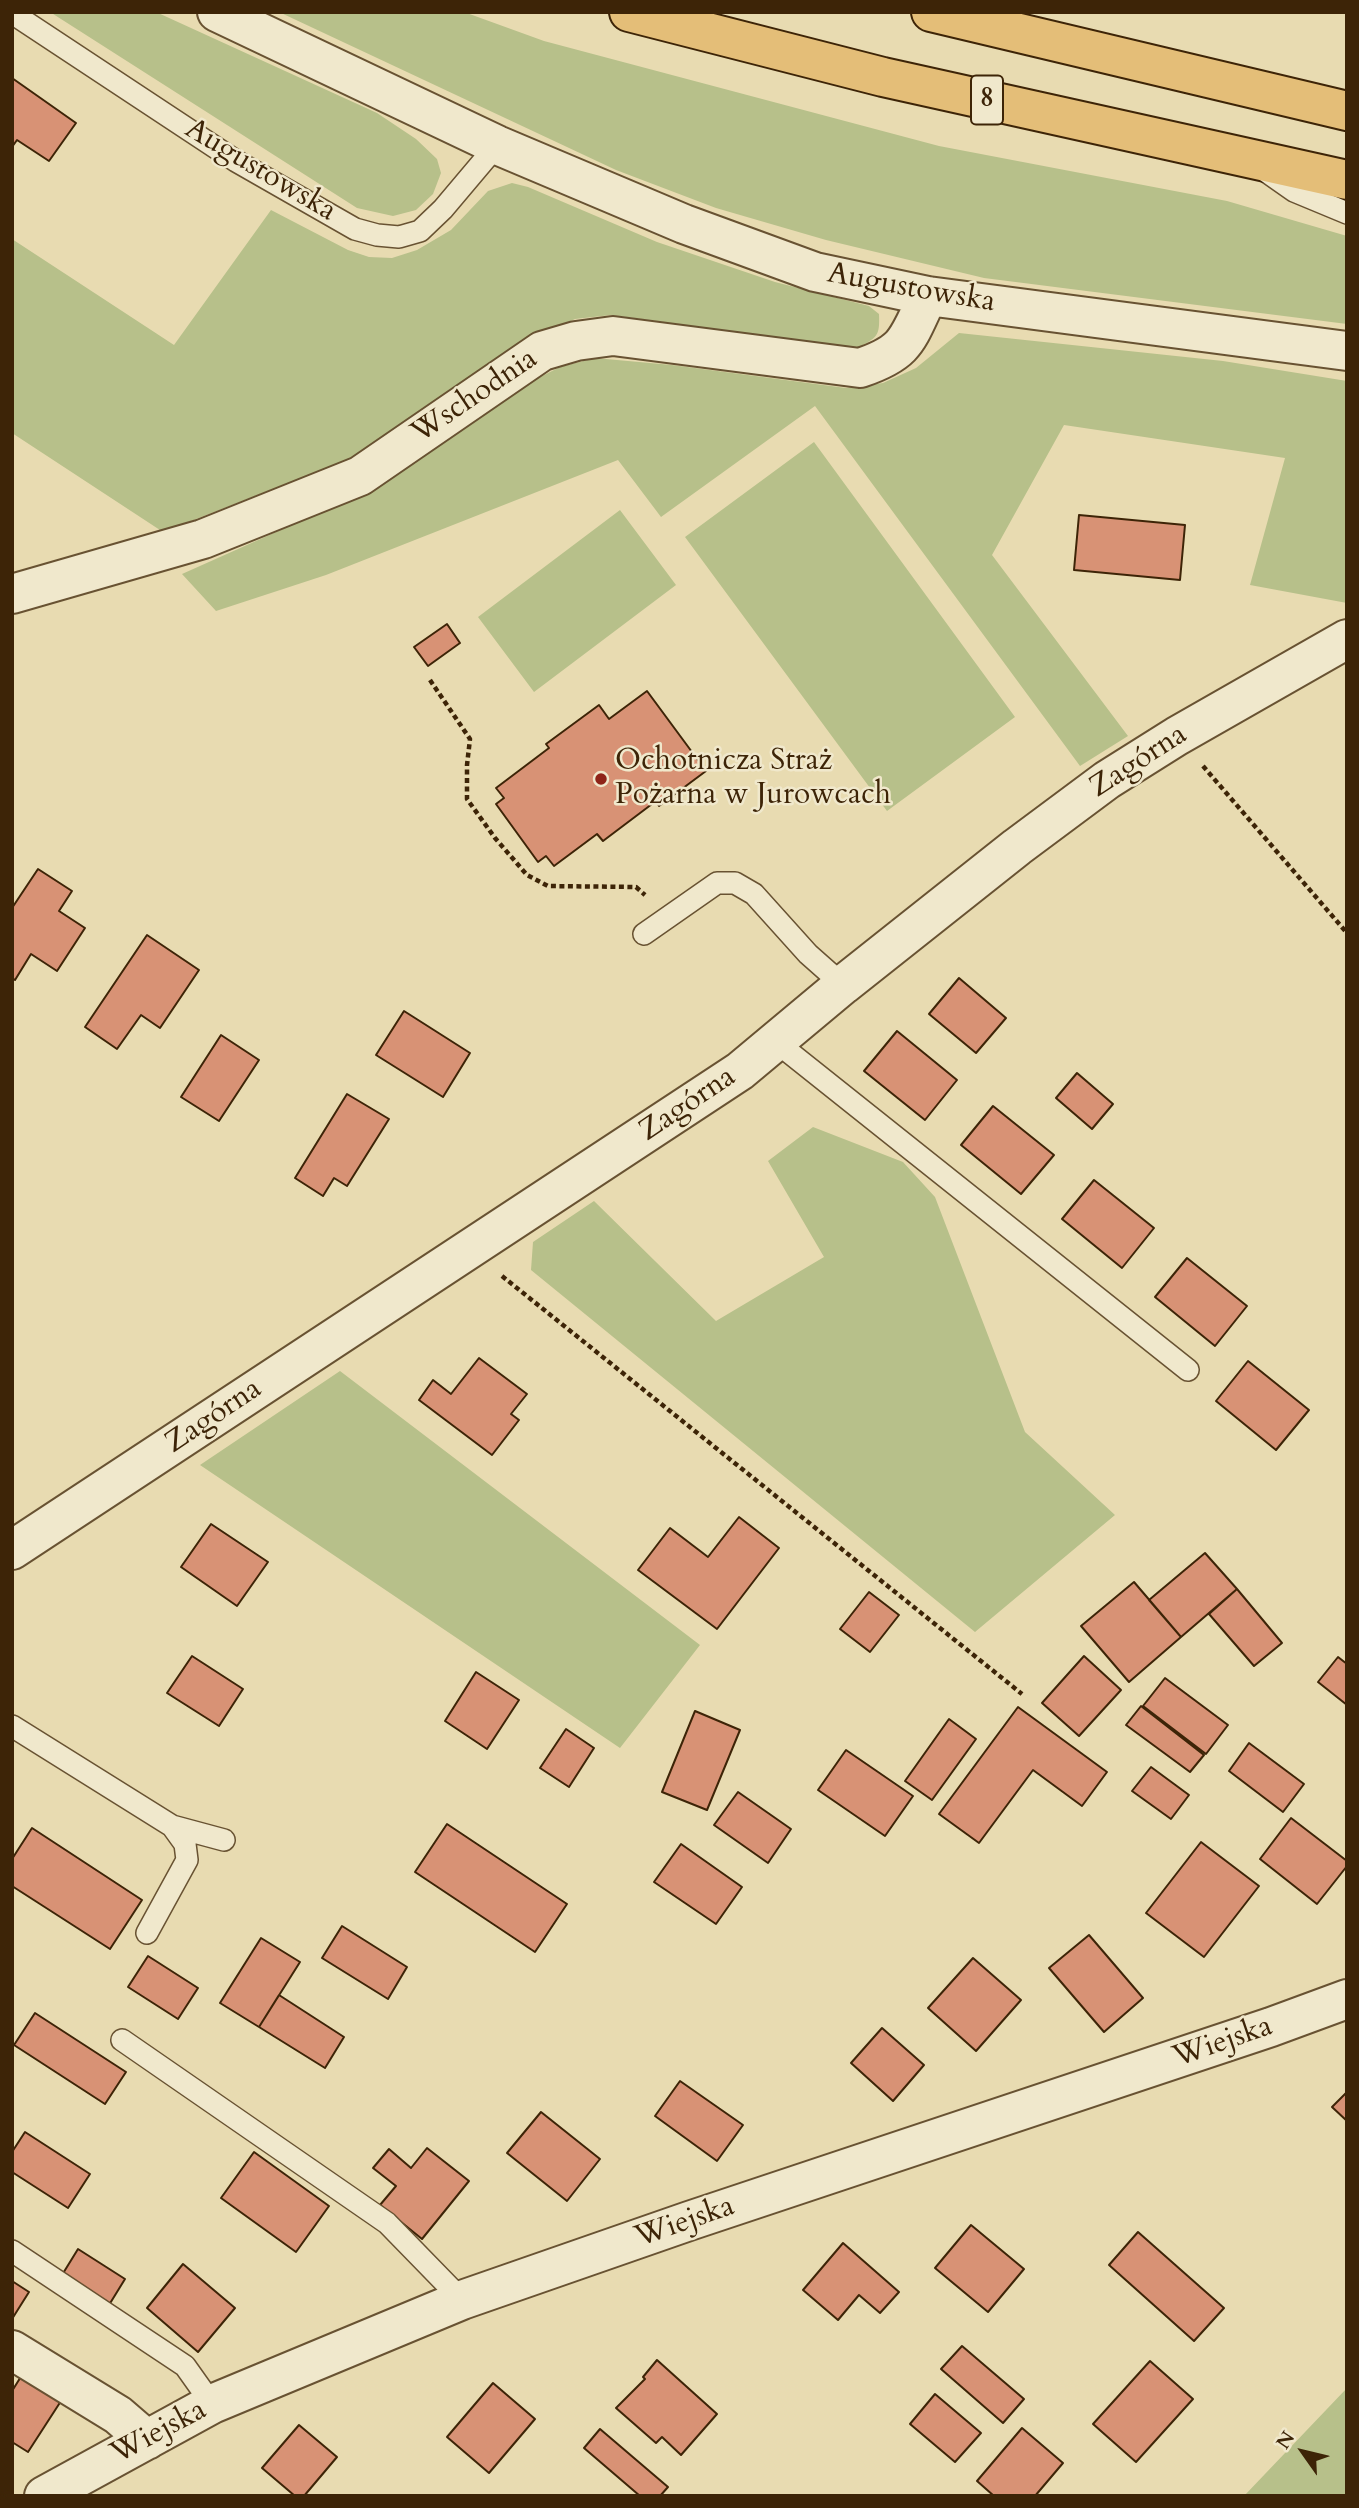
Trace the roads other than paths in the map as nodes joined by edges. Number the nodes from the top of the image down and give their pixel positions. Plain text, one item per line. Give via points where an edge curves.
1 (217, 12) edge
2 (629, 12) edge
3 (931, 12) edge
4 (12, 13) edge
5 (1347, 111) edge
6 (497, 145) junction
7 (1245, 157) junction
8 (1347, 180) edge
9 (1347, 213) edge
10 (928, 296) junction
11 (1347, 351) edge
12 (12, 594) edge
13 (1347, 639) edge
14 (644, 934) dead end
15 (843, 985) junction
16 (775, 1041) junction
17 (1188, 1370) dead end
18 (12, 1550) edge
19 (12, 1726) edge
20 (172, 1826) junction
21 (224, 1840) dead end
22 (147, 1933) dead end
23 (1347, 1999) edge
24 (122, 2040) dead end
25 (12, 2251) edge
26 (462, 2301) junction
27 (12, 2350) edge
28 (212, 2404) junction
29 (147, 2440) junction
30 (44, 2496) edge

1 - 6 street, Augustowska
2 - 7 highway, 8 via 883,77
3 - 5 highway, 8
4 - 6 lane, Augustowska via 236,162 355,229 377,235 399,237 420,231
6 - 10 street, Augustowska via 684,224 815,272
7 - 8 highway, 8
7 - 9 lane via 1294,191
10 - 11 street, Augustowska
10 - 12 street, Wschodnia via 905,343 886,359 860,368 613,336 542,351 360,476 203,539
13 - 15 street, Zagórna via 1107,780
14 - 15 lane via 717,883 735,883 754,894
15 - 16 street, Zagórna
16 - 17 lane
16 - 18 street, Zagórna via 740,1071
19 - 20 lane
20 - 21 lane
20 - 22 lane via 185,1844 187,1860
23 - 26 street, Wiejska
24 - 26 lane via 387,2222
25 - 28 lane via 185,2366
26 - 28 street, Wiejska
27 - 29 street via 118,2415
28 - 29 street, Wiejska
29 - 30 street, Wiejska

